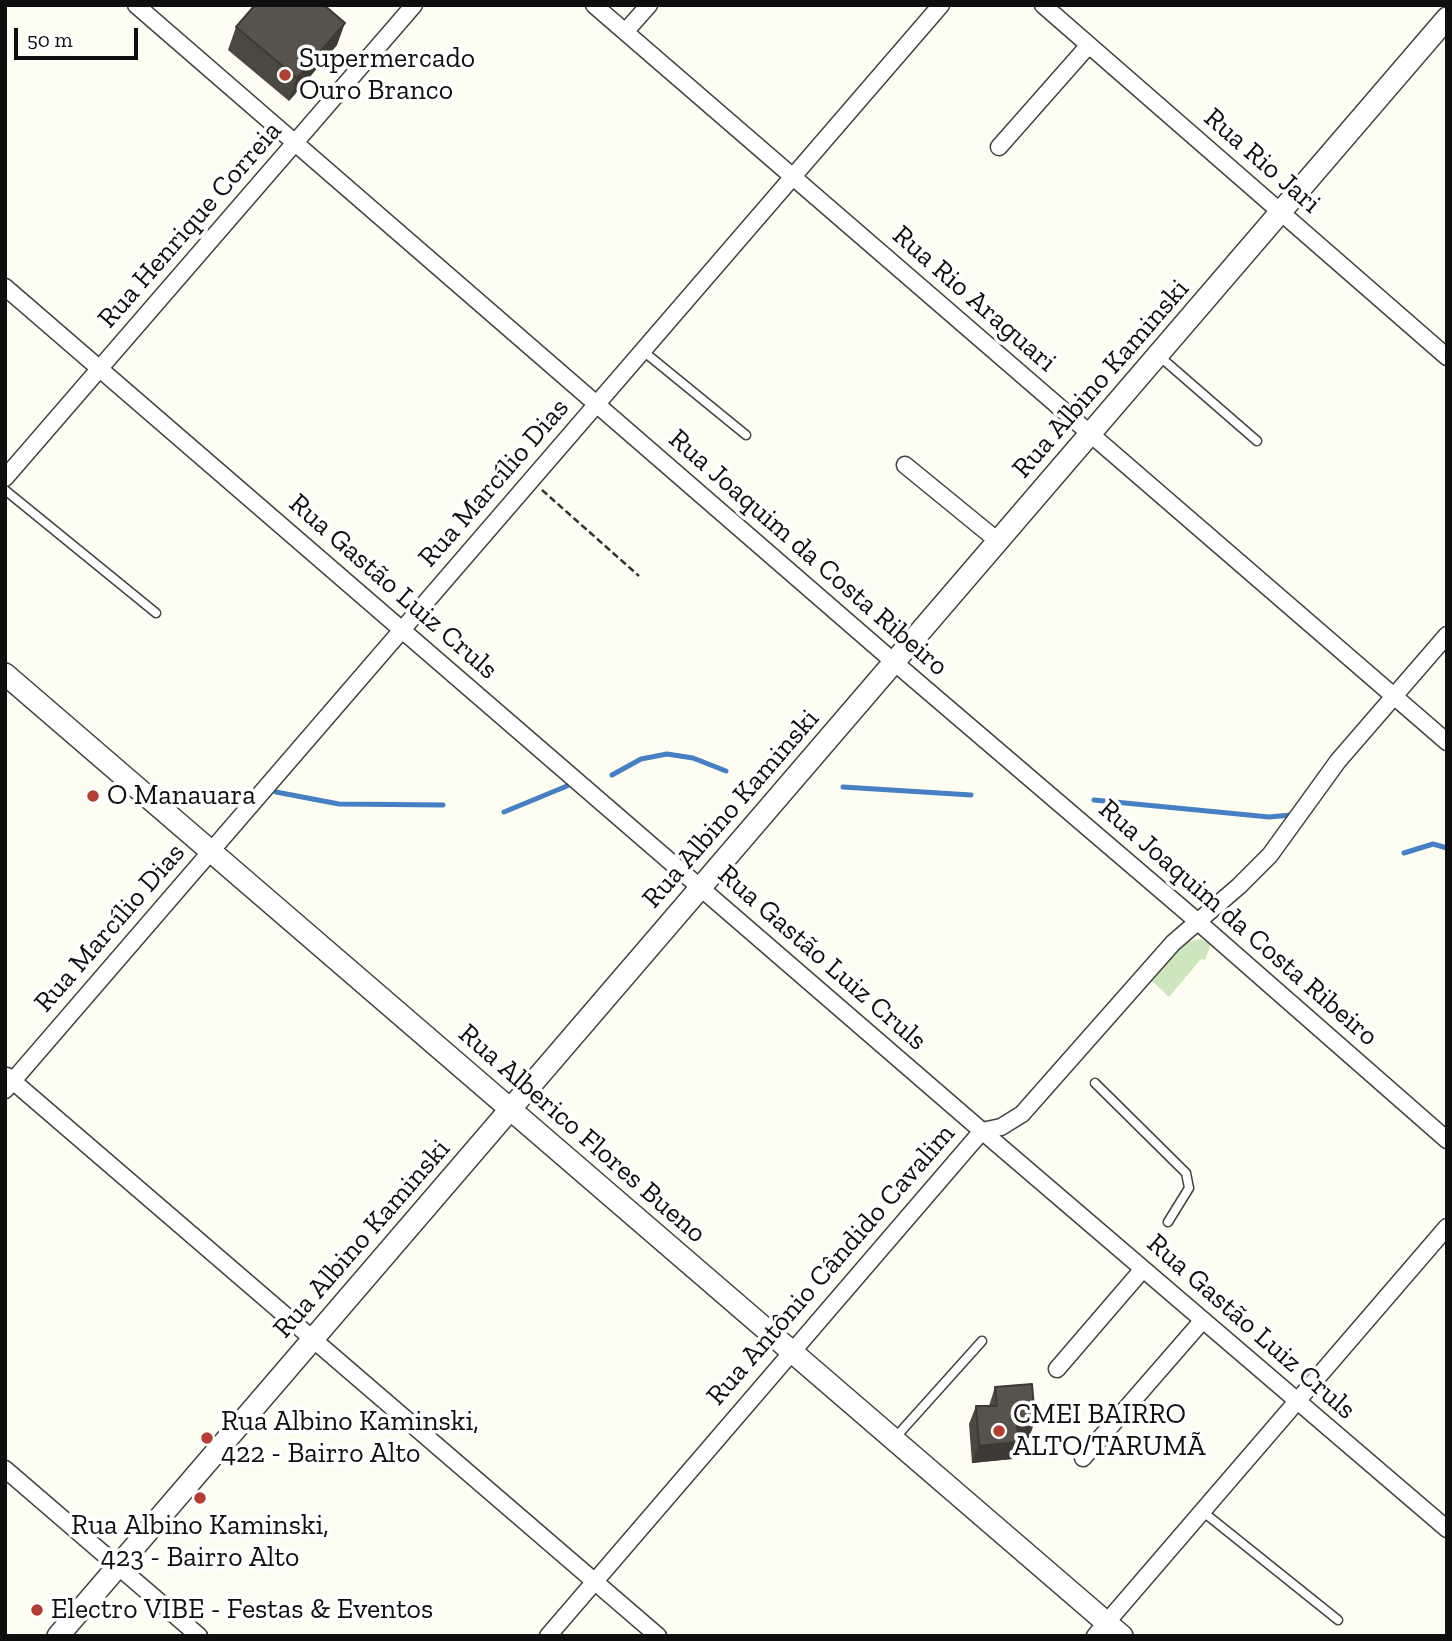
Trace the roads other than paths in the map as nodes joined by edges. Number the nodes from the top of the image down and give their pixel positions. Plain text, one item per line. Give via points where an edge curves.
1 (136, 5) edge
2 (414, 5) edge
3 (594, 5) edge
4 (649, 5) edge
5 (941, 5) edge
6 (1043, 5) edge
7 (1447, 18) edge
8 (625, 32) junction
9 (1089, 45) junction
10 (295, 143) junction
11 (999, 147) dead end
12 (793, 177) junction
13 (1280, 212) junction
14 (5, 287) edge
15 (643, 351) junction
16 (1158, 355) junction
17 (1447, 357) edge
18 (100, 369) junction
19 (597, 404) junction
20 (1090, 434) junction
21 (746, 435) dead end
22 (1257, 441) dead end
23 (905, 465) dead end
24 (5, 478) edge
25 (5, 490) edge
26 (998, 541) junction
27 (156, 613) dead end
28 (402, 630) junction
29 (1447, 635) edge
30 (894, 662) junction
31 (5, 674) edge
32 (1394, 696) junction
33 (1447, 742) edge
34 (211, 851) junction
35 (700, 888) junction
36 (1197, 921) junction
37 (8, 1081) edge
38 (1095, 1083) dead end
39 (510, 1109) junction
40 (982, 1131) junction
41 (1447, 1140) edge
42 (1168, 1222) dead end
43 (1447, 1227) edge
44 (1143, 1269) junction
45 (1203, 1320) junction
46 (313, 1339) junction
47 (982, 1341) dead end
48 (792, 1351) junction
49 (1057, 1369) dead end
50 (1297, 1401) junction
51 (894, 1439) junction
52 (1083, 1458) dead end
53 (5, 1469) edge
54 (1202, 1511) junction
55 (1447, 1529) edge
56 (118, 1566) junction
57 (595, 1581) junction
58 (1338, 1620) dead end
59 (1108, 1631) edge
60 (58, 1636) edge
61 (199, 1636) edge
62 (548, 1636) edge
63 (658, 1636) edge

1 - 10 street, Rua Joaquim da Costa Ribeiro
2 - 10 street, Rua Henrique Correia
3 - 8 street, Rua Rio Araguari
4 - 8 street
5 - 12 street, Rua Marcílio Dias
6 - 9 street, Rua Rio Jari
7 - 13 street, Rua Albino Kaminski
8 - 12 street, Rua Rio Araguari
9 - 11 street
9 - 13 street, Rua Rio Jari
10 - 18 street, Rua Henrique Correia
10 - 19 street, Rua Joaquim da Costa Ribeiro
12 - 15 street, Rua Marcílio Dias
12 - 20 street, Rua Rio Araguari
13 - 16 street, Rua Albino Kaminski
13 - 17 street, Rua Rio Jari
14 - 18 street, Rua Gastão Luiz Cruls
15 - 19 street, Rua Marcílio Dias
15 - 21 lane
16 - 20 street, Rua Albino Kaminski
16 - 22 lane
18 - 24 street, Rua Henrique Correia
18 - 28 street, Rua Gastão Luiz Cruls
19 - 28 street, Rua Marcílio Dias
19 - 30 street, Rua Joaquim da Costa Ribeiro
20 - 26 street, Rua Albino Kaminski
20 - 32 street, Rua Rio Araguari
23 - 26 street
25 - 27 lane
26 - 30 street, Rua Albino Kaminski
28 - 34 street, Rua Marcílio Dias
28 - 35 street, Rua Gastão Luiz Cruls
29 - 32 street, Rua Antônio Cândido Cavalim
30 - 35 street, Rua Albino Kaminski
30 - 36 street, Rua Joaquim da Costa Ribeiro
31 - 34 street, Rua Alberico Flores Bueno
32 - 33 street, Rua Rio Araguari
32 - 36 street, Rua Antônio Cândido Cavalim via 1338,761 1270,855
34 - 37 street, Rua Marcílio Dias
34 - 39 street, Rua Alberico Flores Bueno
35 - 39 street, Rua Albino Kaminski
35 - 40 street, Rua Gastão Luiz Cruls
36 - 40 street, Rua Antônio Cândido Cavalim via 1022,1114 1002,1127
36 - 41 street, Rua Joaquim da Costa Ribeiro
37 - 46 street
38 - 42 lane via 1186,1173 1189,1188
39 - 46 street, Rua Albino Kaminski
39 - 48 street, Rua Alberico Flores Bueno
40 - 44 street, Rua Gastão Luiz Cruls
40 - 48 street, Rua Antônio Cândido Cavalim
43 - 50 street
44 - 45 street, Rua Gastão Luiz Cruls
44 - 49 street
45 - 50 street, Rua Gastão Luiz Cruls
45 - 52 street
46 - 56 street, Rua Albino Kaminski
46 - 57 street
47 - 51 lane
48 - 51 street, Rua Alberico Flores Bueno
48 - 57 street, Rua Antônio Cândido Cavalim
50 - 54 street
50 - 55 street, Rua Gastão Luiz Cruls
51 - 59 street, Rua Alberico Flores Bueno
53 - 56 street
54 - 58 lane
54 - 59 street
56 - 60 street, Rua Albino Kaminski
56 - 61 street
57 - 62 street, Rua Antônio Cândido Cavalim
57 - 63 street

